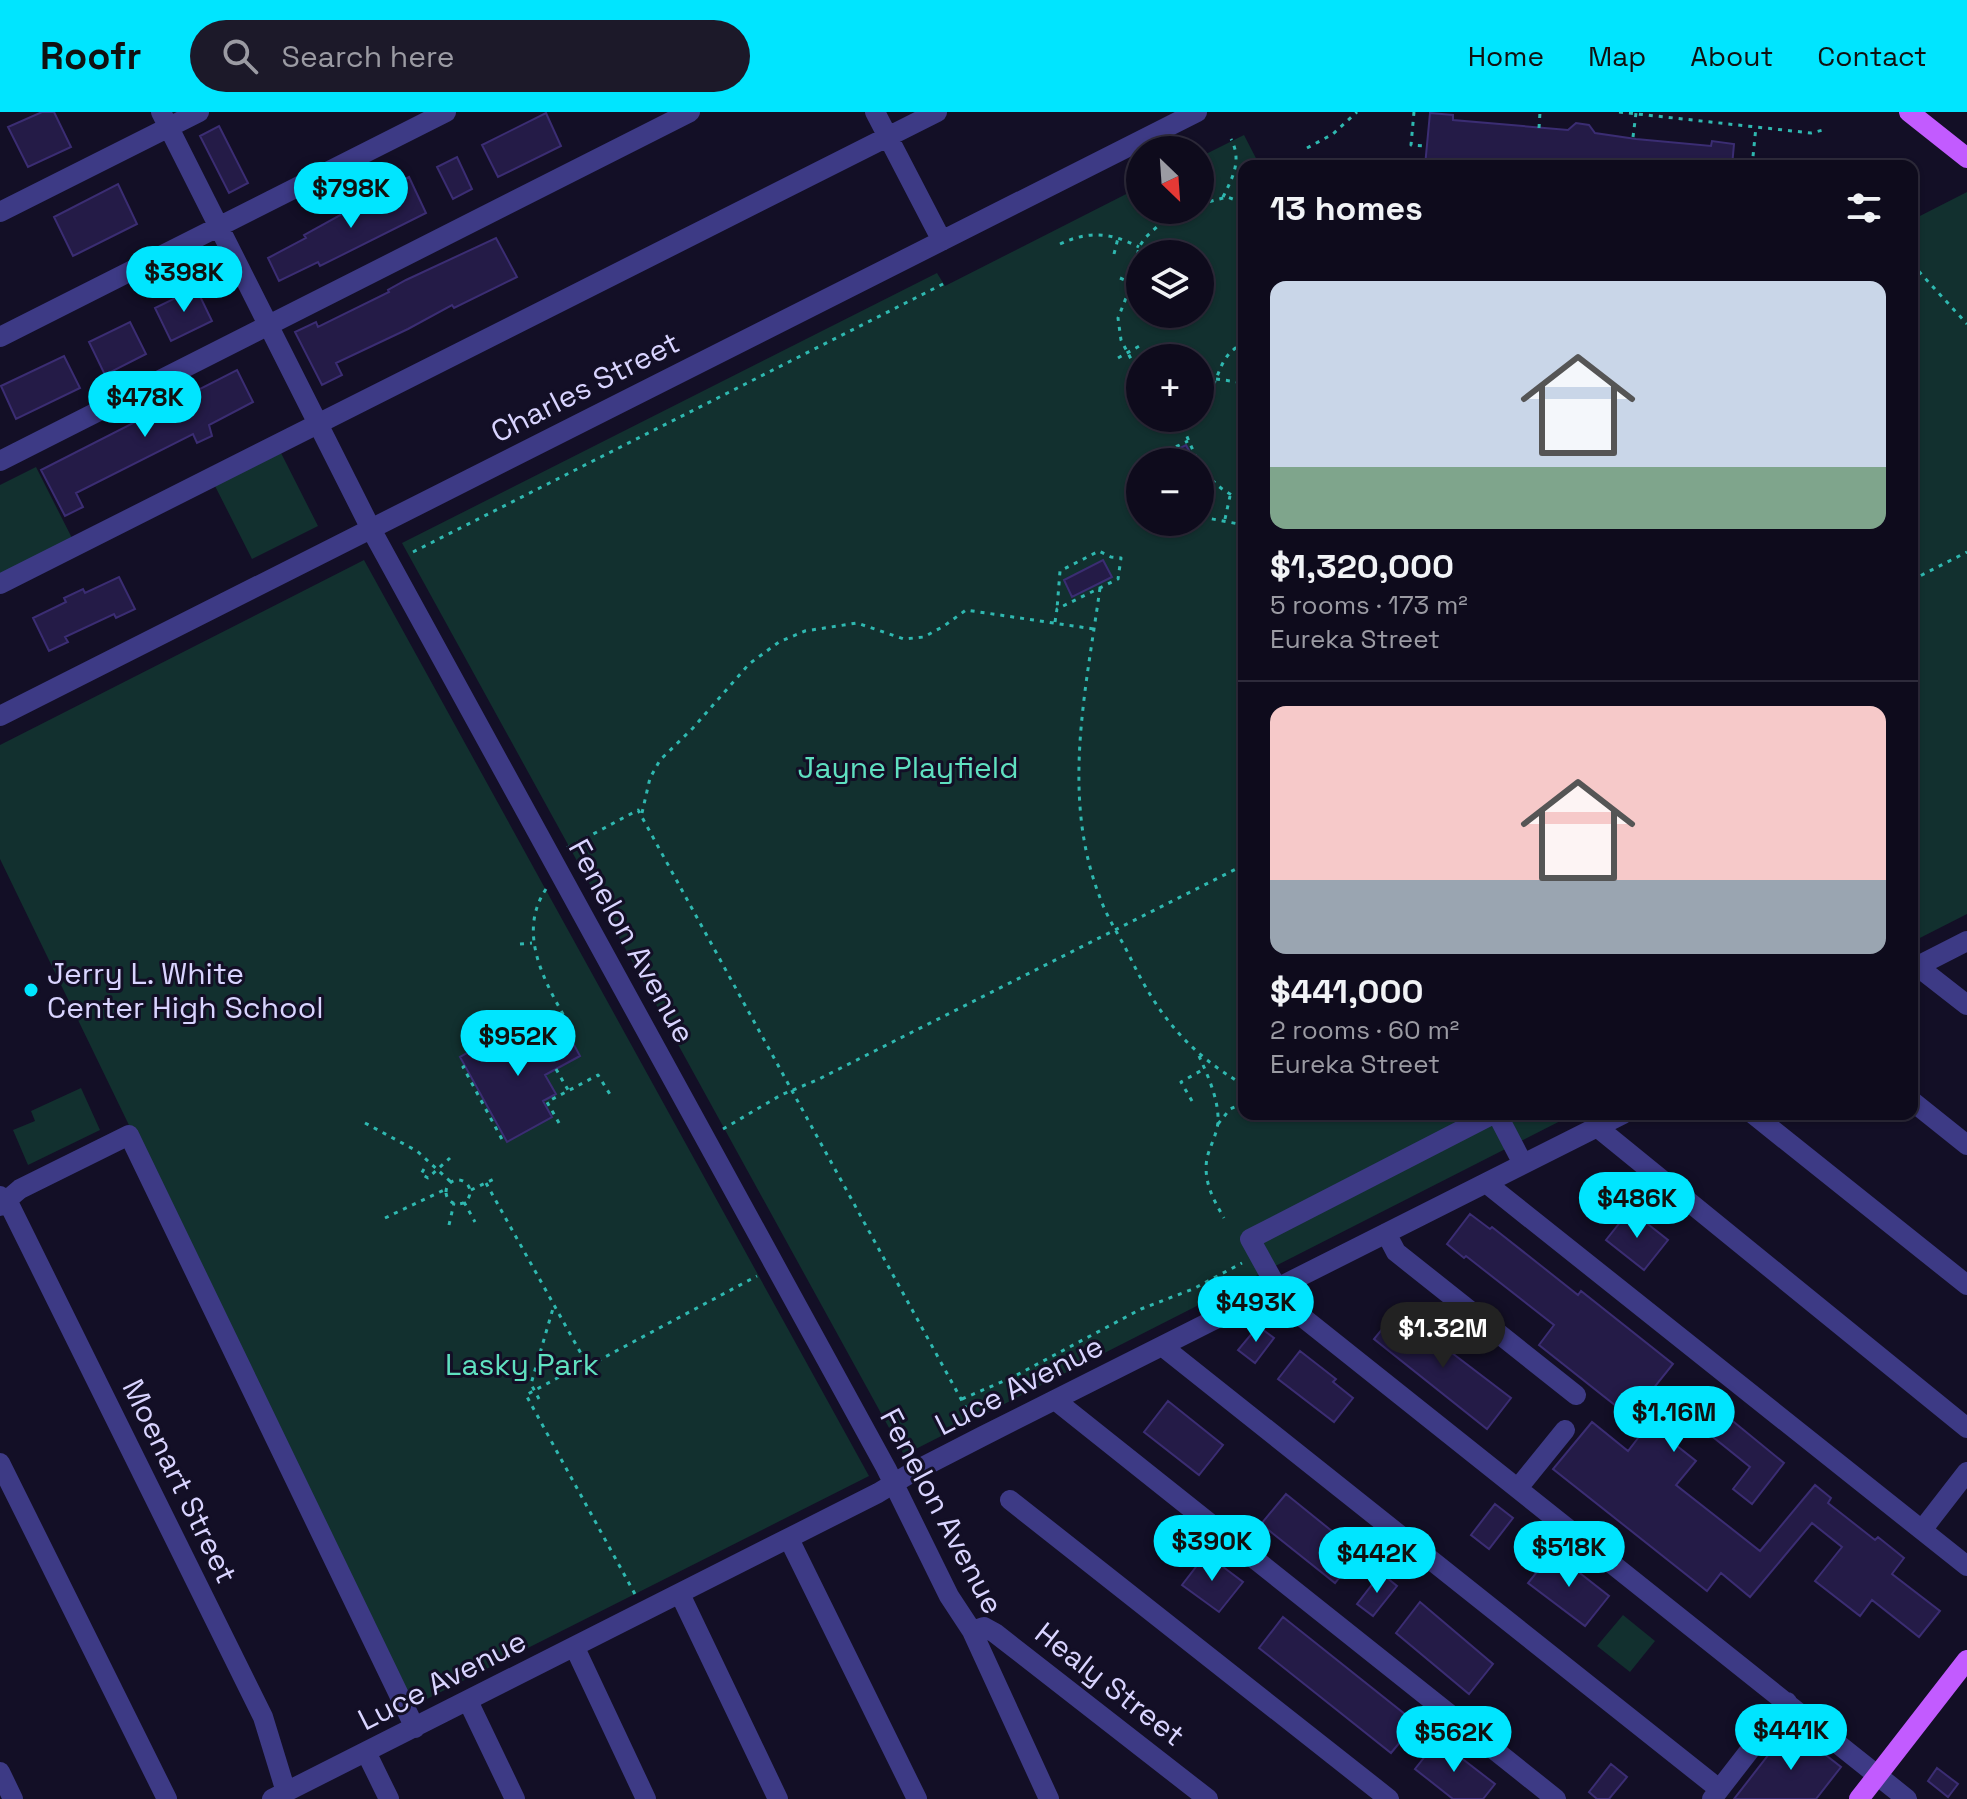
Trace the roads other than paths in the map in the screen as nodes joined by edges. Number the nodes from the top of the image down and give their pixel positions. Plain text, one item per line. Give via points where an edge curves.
1 (199, 112) edge
2 (446, 112) edge
3 (690, 112) edge
4 (875, 112) edge
5 (937, 112) edge
6 (1197, 112) edge
7 (1909, 112) edge
8 (165, 120) edge
9 (888, 137) junction
10 (1967, 158) edge
11 (0, 212) edge
12 (218, 226) junction
13 (942, 241) junction
14 (268, 325) junction
15 (0, 337) edge
16 (318, 425) junction
17 (0, 461) edge
18 (371, 529) junction
19 (0, 584) edge
20 (0, 716) edge
21 (1967, 941) edge
22 (1918, 966) edge
23 (1918, 969) edge
24 (1967, 1005) edge
25 (1918, 1106) edge
26 (1483, 1120) edge
27 (1498, 1120) edge
28 (1611, 1120) edge
29 (1761, 1120) edge
30 (1597, 1127) junction
31 (1967, 1145) edge
32 (1523, 1164) junction
33 (1486, 1183) junction
34 (3, 1201) edge
35 (1386, 1233) junction
36 (1967, 1285) edge
37 (1276, 1288) junction
38 (1162, 1346) junction
39 (1576, 1395) dead end
40 (1055, 1400) junction
41 (1967, 1428) edge
42 (1565, 1430) dead end
43 (0, 1463) edge
44 (1967, 1472) edge
45 (894, 1484) junction
46 (1518, 1488) junction
47 (1010, 1500) dead end
48 (1922, 1530) junction
49 (789, 1539) junction
50 (1967, 1566) edge
51 (680, 1594) junction
52 (972, 1631) junction
53 (575, 1648) junction
54 (1967, 1660) edge
55 (468, 1701) junction
56 (1787, 1702) junction
57 (415, 1728) junction
58 (366, 1752) junction
59 (0, 1772) edge
60 (1878, 1776) junction
61 (1716, 1794) edge
62 (279, 1796) edge
63 (13, 1799) edge
64 (167, 1799) edge
65 (389, 1799) edge
66 (515, 1799) edge
67 (646, 1799) edge
68 (778, 1799) edge
69 (917, 1799) edge
70 (1049, 1799) edge
71 (1208, 1799) edge
72 (1389, 1799) edge
73 (1556, 1799) edge
74 (1859, 1799) edge
75 (1907, 1799) edge

1 - 8 street
2 - 12 street
3 - 14 street
4 - 9 street
5 - 9 street
6 - 13 street, Charles Street
7 - 10 main road
8 - 11 street
8 - 12 street, Fenelon Avenue
9 - 13 street
9 - 16 street
12 - 14 street, Fenelon Avenue
12 - 15 street
13 - 18 street, Charles Street
14 - 16 street, Fenelon Avenue
14 - 17 street
16 - 18 street, Fenelon Avenue
16 - 19 street
18 - 20 street, Charles Street
18 - 45 street, Fenelon Avenue
21 - 22 street
23 - 24 street
25 - 31 street
26 - 37 street via 1250,1239
27 - 32 street
28 - 30 street, Luce Avenue
29 - 36 street
30 - 32 street, Luce Avenue
30 - 41 street
32 - 33 street, Luce Avenue
33 - 35 street, Luce Avenue
33 - 48 street
34 - 57 street via 129,1135
34 - 62 street, Moenart Street via 263,1717
35 - 37 street, Luce Avenue
35 - 39 street via 1396,1252
37 - 38 street, Luce Avenue
37 - 46 street via 1286,1304
38 - 40 street, Luce Avenue
38 - 61 street
40 - 45 street, Luce Avenue
40 - 73 street
42 - 46 street
43 - 64 street
44 - 48 street
45 - 49 street, Luce Avenue
45 - 52 street, Fenelon Avenue
46 - 56 street
47 - 72 street
48 - 50 street
49 - 51 street, Luce Avenue
49 - 69 street
51 - 53 street, Luce Avenue
51 - 68 street
52 - 70 street, Fenelon Avenue
52 - 71 street, Healy Street via 984,1627 995,1633
53 - 55 street, Luce Avenue
53 - 67 street
54 - 60 main road
55 - 57 street, Luce Avenue
55 - 66 street
56 - 60 street
56 - 61 street
57 - 58 street, Luce Avenue
58 - 62 street, Luce Avenue
58 - 65 street
59 - 63 street
60 - 74 main road
60 - 75 street

